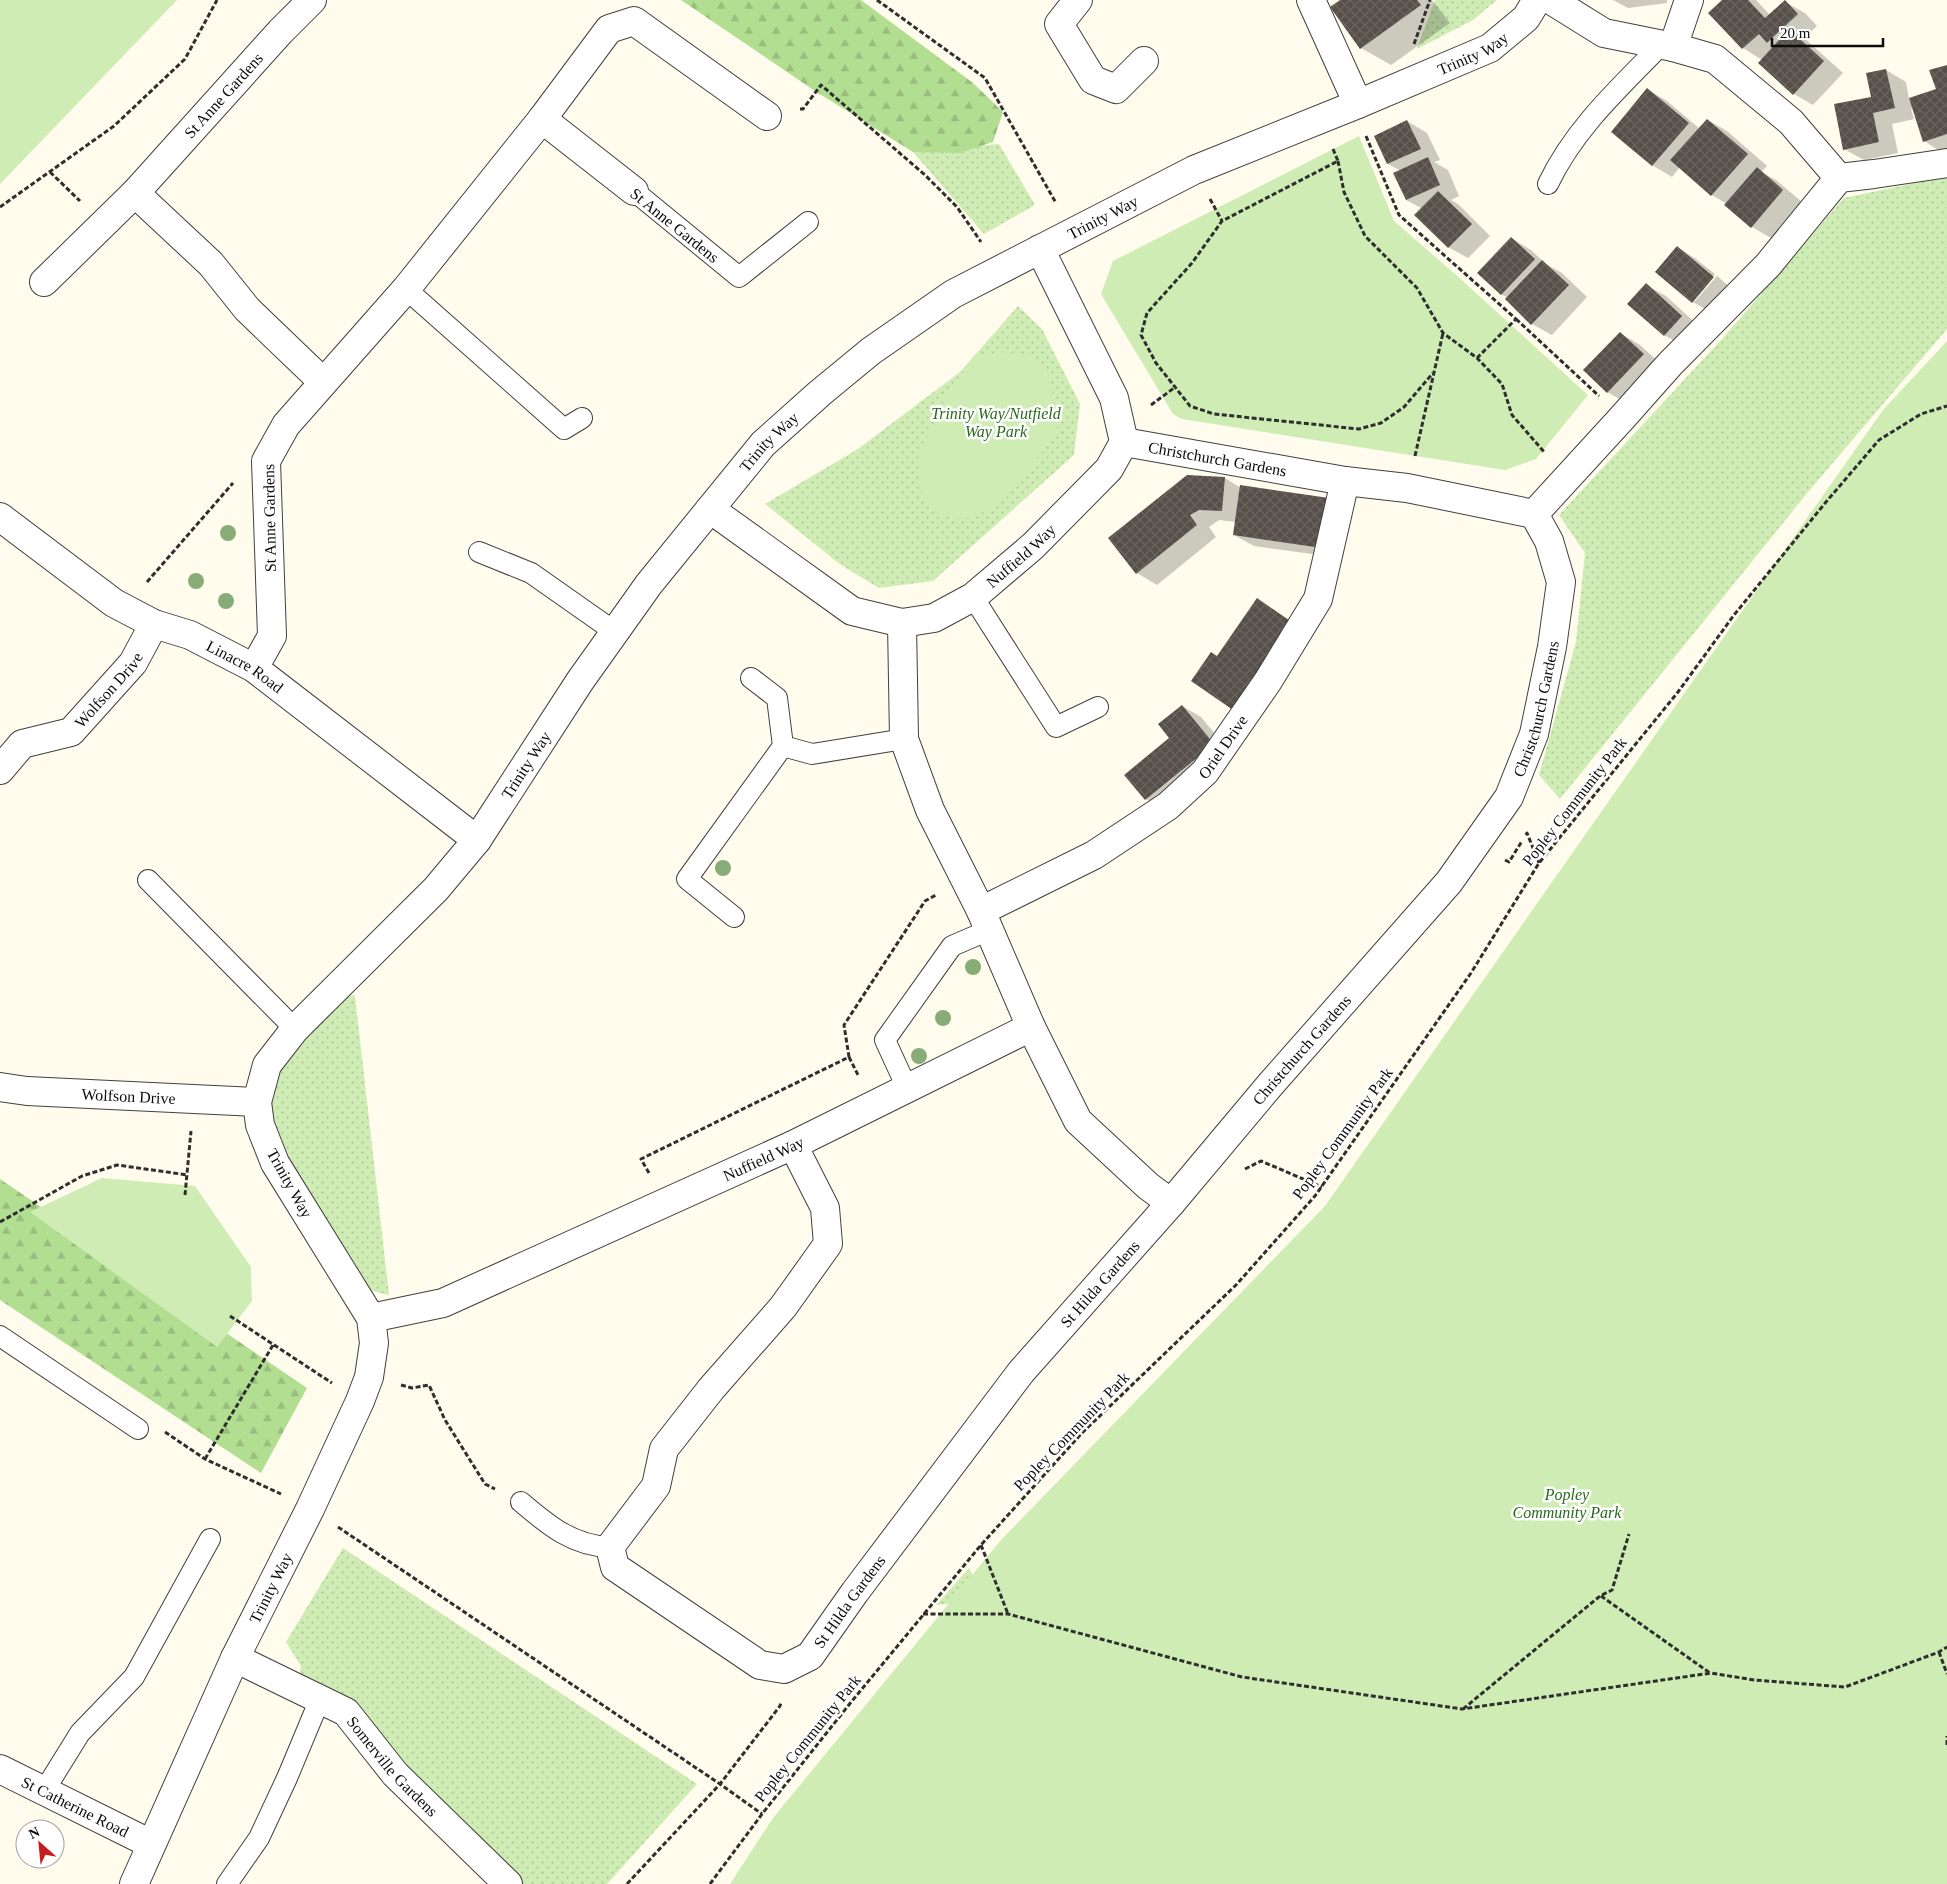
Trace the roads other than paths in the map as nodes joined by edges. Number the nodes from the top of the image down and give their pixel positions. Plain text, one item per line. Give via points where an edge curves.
1 (312, 0) edge
2 (1078, 0) edge
3 (1311, 0) edge
4 (1536, 0) edge
5 (1552, 0) edge
6 (1689, 0) edge
7 (1667, 46) junction
8 (1144, 61) dead end
9 (1356, 105) junction
10 (768, 116) road end
11 (542, 118) junction
12 (1947, 163) edge
13 (1839, 178) junction
14 (1548, 184) dead end
15 (634, 191) joint
16 (135, 192) junction
17 (808, 222) dead end
18 (1040, 249) junction
19 (44, 282) dead end
20 (406, 288) junction
21 (323, 382) junction
22 (582, 418) dead end
23 (1124, 442) junction
24 (1345, 481) junction
25 (710, 509) junction
26 (1534, 514) junction
27 (0, 516) edge
28 (479, 552) dead end
29 (973, 597) junction
30 (902, 623) junction
31 (154, 624) junction
32 (615, 632) junction
33 (254, 668) junction
34 (751, 678) dead end
35 (1098, 707) dead end
36 (904, 738) junction
37 (783, 746) junction
38 (0, 770) edge
39 (477, 840) junction
40 (148, 880) dead end
41 (734, 917) dead end
42 (985, 920) junction
43 (1031, 1027) junction
44 (295, 1029) junction
45 (0, 1087) edge
46 (907, 1088) junction
47 (257, 1102) junction
48 (793, 1144) junction
49 (1171, 1203) junction
50 (371, 1318) junction
51 (0, 1336) edge
52 (138, 1429) road end
53 (521, 1502) road end
54 (210, 1539) dead end
55 (610, 1547) junction
56 (235, 1658) junction
57 (320, 1699) junction
58 (0, 1770) edge
59 (44, 1791) junction
60 (150, 1844) junction
61 (134, 1884) edge
62 (227, 1884) edge
63 (508, 1884) edge

1 - 16 street, St Anne Gardens
2 - 8 street via 1060,24 1093,80 1116,89
3 - 9 street
4 - 9 street, Trinity Way via 1526,18 1490,48
5 - 7 street via 1604,33
6 - 7 street
7 - 13 street via 1715,59 1792,122
7 - 14 lane via 1590,119 1556,167
9 - 18 street, Trinity Way via 1194,170
10 - 11 street, St Anne Gardens via 634,21 609,29
11 - 15 street, St Anne Gardens
11 - 20 street, St Anne Gardens
12 - 13 street
13 - 26 street via 1768,266 1670,364
15 - 17 lane, St Anne Gardens via 739,276
16 - 19 street, St Anne Gardens
16 - 21 street via 211,264 247,309
18 - 23 street via 1114,398
18 - 25 street, Trinity Way via 953,294 871,351 763,444
20 - 21 street, St Anne Gardens
20 - 22 lane via 564,429
21 - 33 street, St Anne Gardens via 286,425 266,461 272,636
23 - 24 street, Christchurch Gardens
23 - 29 street, Nuffield Way via 1109,468 1033,546
24 - 26 street, Christchurch Gardens via 1407,488
24 - 42 street, Oriel Drive via 1318,599 1268,681 1205,772 1168,806
25 - 30 street, Nuffield Way via 852,611
25 - 32 street, Trinity Way
26 - 49 street, Christchurch Gardens via 1549,540 1561,582 1552,647 1534,734 1509,797 1448,882
27 - 31 street, Linacre Road via 78,576
28 - 32 lane via 531,573
29 - 30 street, Nuffield Way via 934,618
29 - 35 lane via 1056,728
30 - 36 street
31 - 33 street, Linacre Road via 190,635
31 - 38 street, Wolfson Drive via 133,663 71,732 22,744
32 - 39 street, Trinity Way
33 - 39 street, Linacre Road
34 - 37 lane via 777,698
36 - 37 lane via 812,754
36 - 42 street via 930,810
37 - 41 lane via 687,879
39 - 44 street, Trinity Way via 436,889
40 - 44 lane
42 - 43 street
42 - 46 lane via 952,946 885,1040
43 - 46 street, Nuffield Way
43 - 49 street via 1078,1121
44 - 47 street, Trinity Way via 267,1065
45 - 47 street, Wolfson Drive
46 - 48 street, Nuffield Way
47 - 50 street, Trinity Way via 260,1125 275,1163
48 - 50 street, Nuffield Way via 443,1303
48 - 55 street via 825,1208 828,1244 783,1307 711,1389 664,1449 656,1486
49 - 55 street, St Hilda Gardens via 1021,1372 810,1656 784,1669 760,1664 615,1567
50 - 56 street, Trinity Way via 374,1343 364,1389 310,1510
51 - 52 lane
53 - 55 lane via 554,1529 593,1546
54 - 59 lane via 134,1677 80,1732
56 - 57 street, Somerville Gardens
56 - 60 street, Trinity Way
57 - 62 lane via 258,1838
57 - 63 street, Somerville Gardens via 346,1712 395,1774
58 - 59 street, St Catherine Road
59 - 60 street, St Catherine Road
60 - 61 street, Trinity Way

